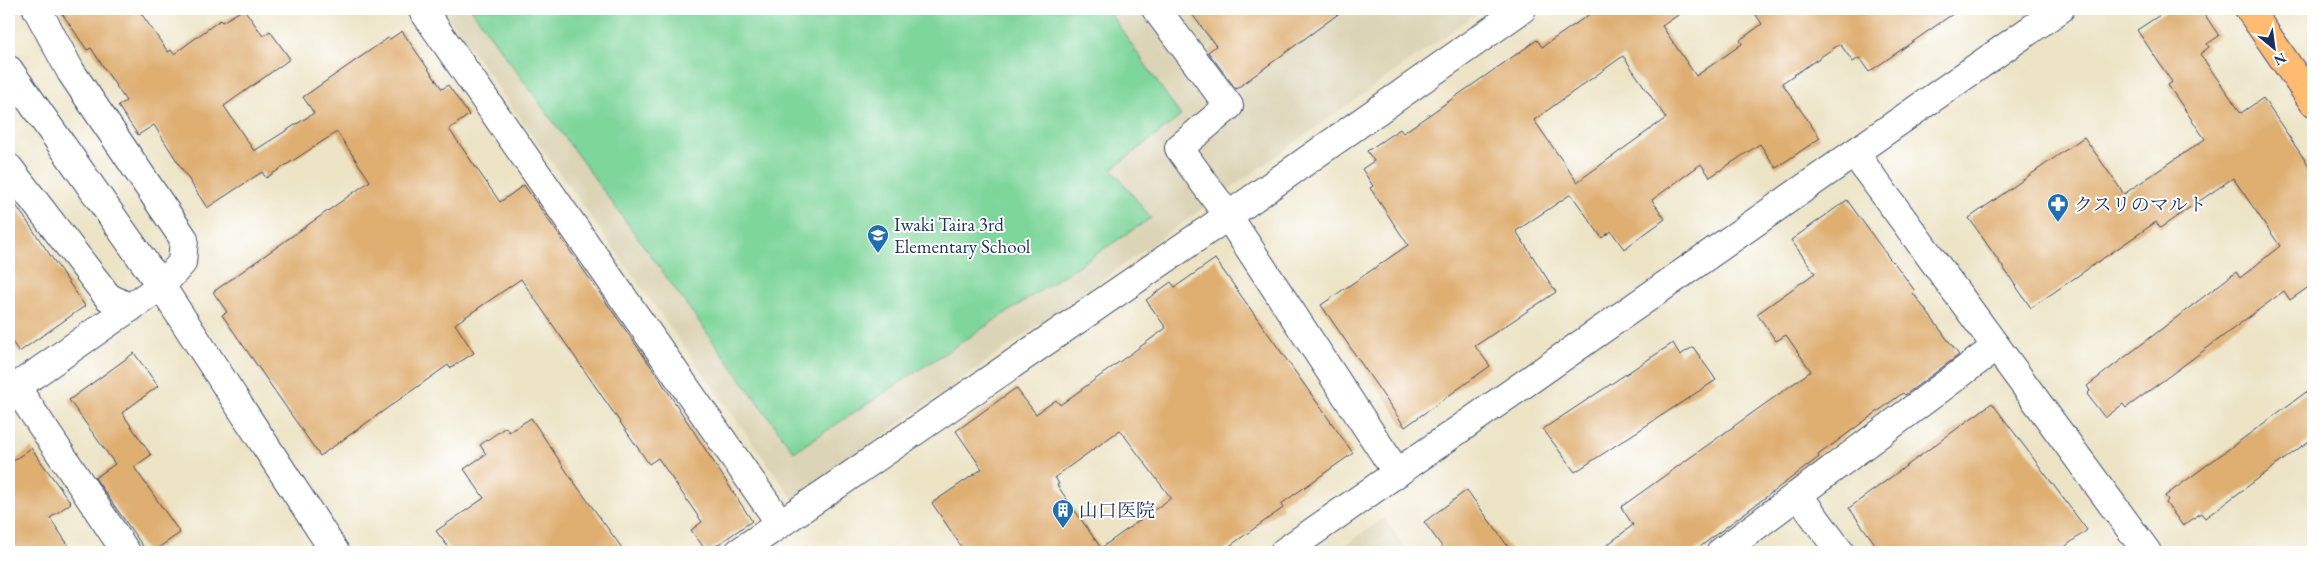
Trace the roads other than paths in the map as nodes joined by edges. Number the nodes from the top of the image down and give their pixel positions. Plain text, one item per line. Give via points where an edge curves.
1 (37, 9) edge
2 (422, 9) edge
3 (1156, 9) edge
4 (1522, 9) edge
5 (2060, 9) edge
6 (2249, 9) edge
7 (9, 70) edge
8 (2313, 102) edge
9 (1855, 154) junction
10 (9, 168) edge
11 (1228, 216) junction
12 (161, 286) junction
13 (130, 308) junction
14 (1996, 347) junction
15 (12, 389) edge
16 (1396, 473) junction
17 (1799, 496) junction
18 (780, 523) junction
19 (126, 552) edge
20 (335, 552) edge
21 (740, 552) edge
22 (1284, 552) edge
23 (1721, 552) edge
24 (1840, 552) edge
25 (2147, 552) edge

1 - 12 street via 71,72 184,239 182,263
2 - 18 street
3 - 11 street via 1230,106 1180,148
4 - 11 street
5 - 9 street
6 - 8 main road
7 - 12 street
9 - 14 street
9 - 16 street
10 - 13 street via 108,296
11 - 16 street
11 - 18 street
12 - 13 street
12 - 20 street
13 - 15 street
14 - 17 street
14 - 25 street
15 - 19 street
16 - 22 street
17 - 23 street
17 - 24 street
18 - 21 street

